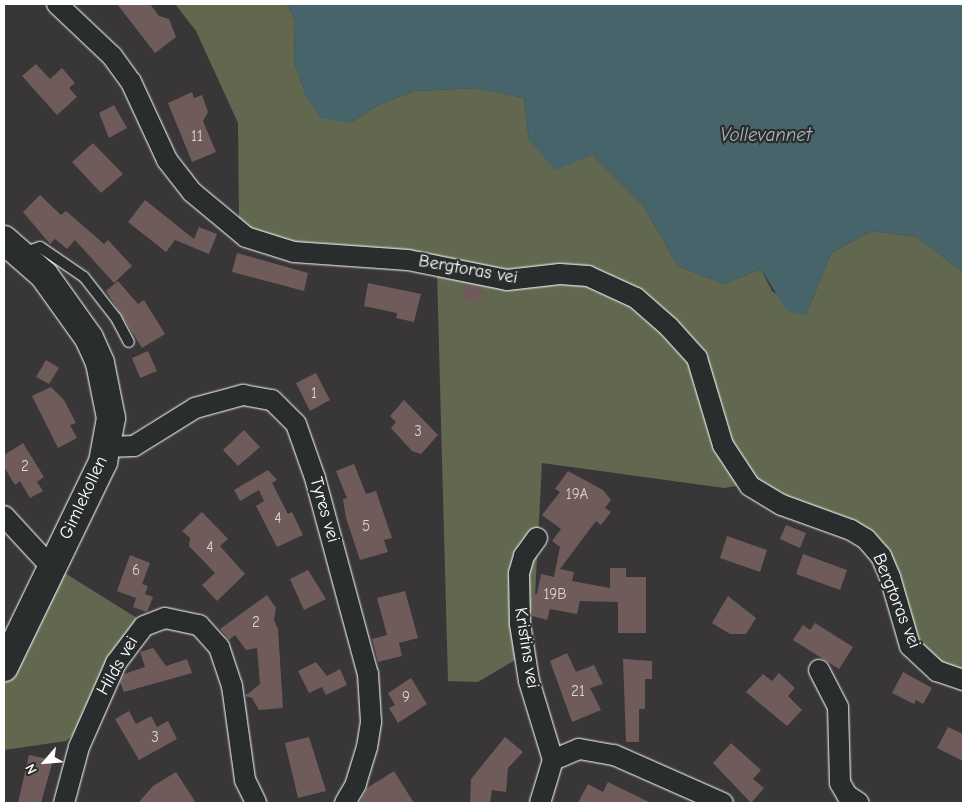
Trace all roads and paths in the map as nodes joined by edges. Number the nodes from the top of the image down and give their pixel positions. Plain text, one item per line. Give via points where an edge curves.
1 (56, 4) edge
2 (12, 248) edge
3 (129, 342) dead end
4 (108, 446) junction
5 (4, 516) edge
6 (537, 538) dead end
7 (51, 566) junction
8 (4, 667) edge
9 (819, 670) dead end
10 (963, 680) edge
11 (553, 760) junction
12 (64, 803) edge
13 (256, 803) edge
14 (345, 803) edge
15 (540, 803) edge
16 (723, 803) edge
17 (859, 803) edge

1 - 10 street, Bergtoras vei via 112,56 131,82 167,160 192,192 246,237 294,252 408,260 507,280 588,276 636,298 697,358 723,445 750,486 782,505 851,530 870,542 890,577 910,646 937,671
2 - 3 lane, Gimlekollen via 40,247 84,277 107,304
2 - 4 street, Gimlekollen via 44,275 89,338 100,363 110,403
4 - 7 street, Gimlekollen
4 - 14 street, Tyres vei via 134,446 195,408 243,395 272,400 296,424 315,478 368,674 371,722 367,747 356,784
5 - 7 street
6 - 11 street, Kristins vei via 519,573 520,624 529,681
7 - 8 street, Gimlekollen
9 - 17 street via 838,707 842,790
11 - 15 street
11 - 16 street via 570,750 598,749
12 - 13 street, Hilds vei via 79,747 116,663 144,626 170,618 199,625 219,647 232,686 245,780

